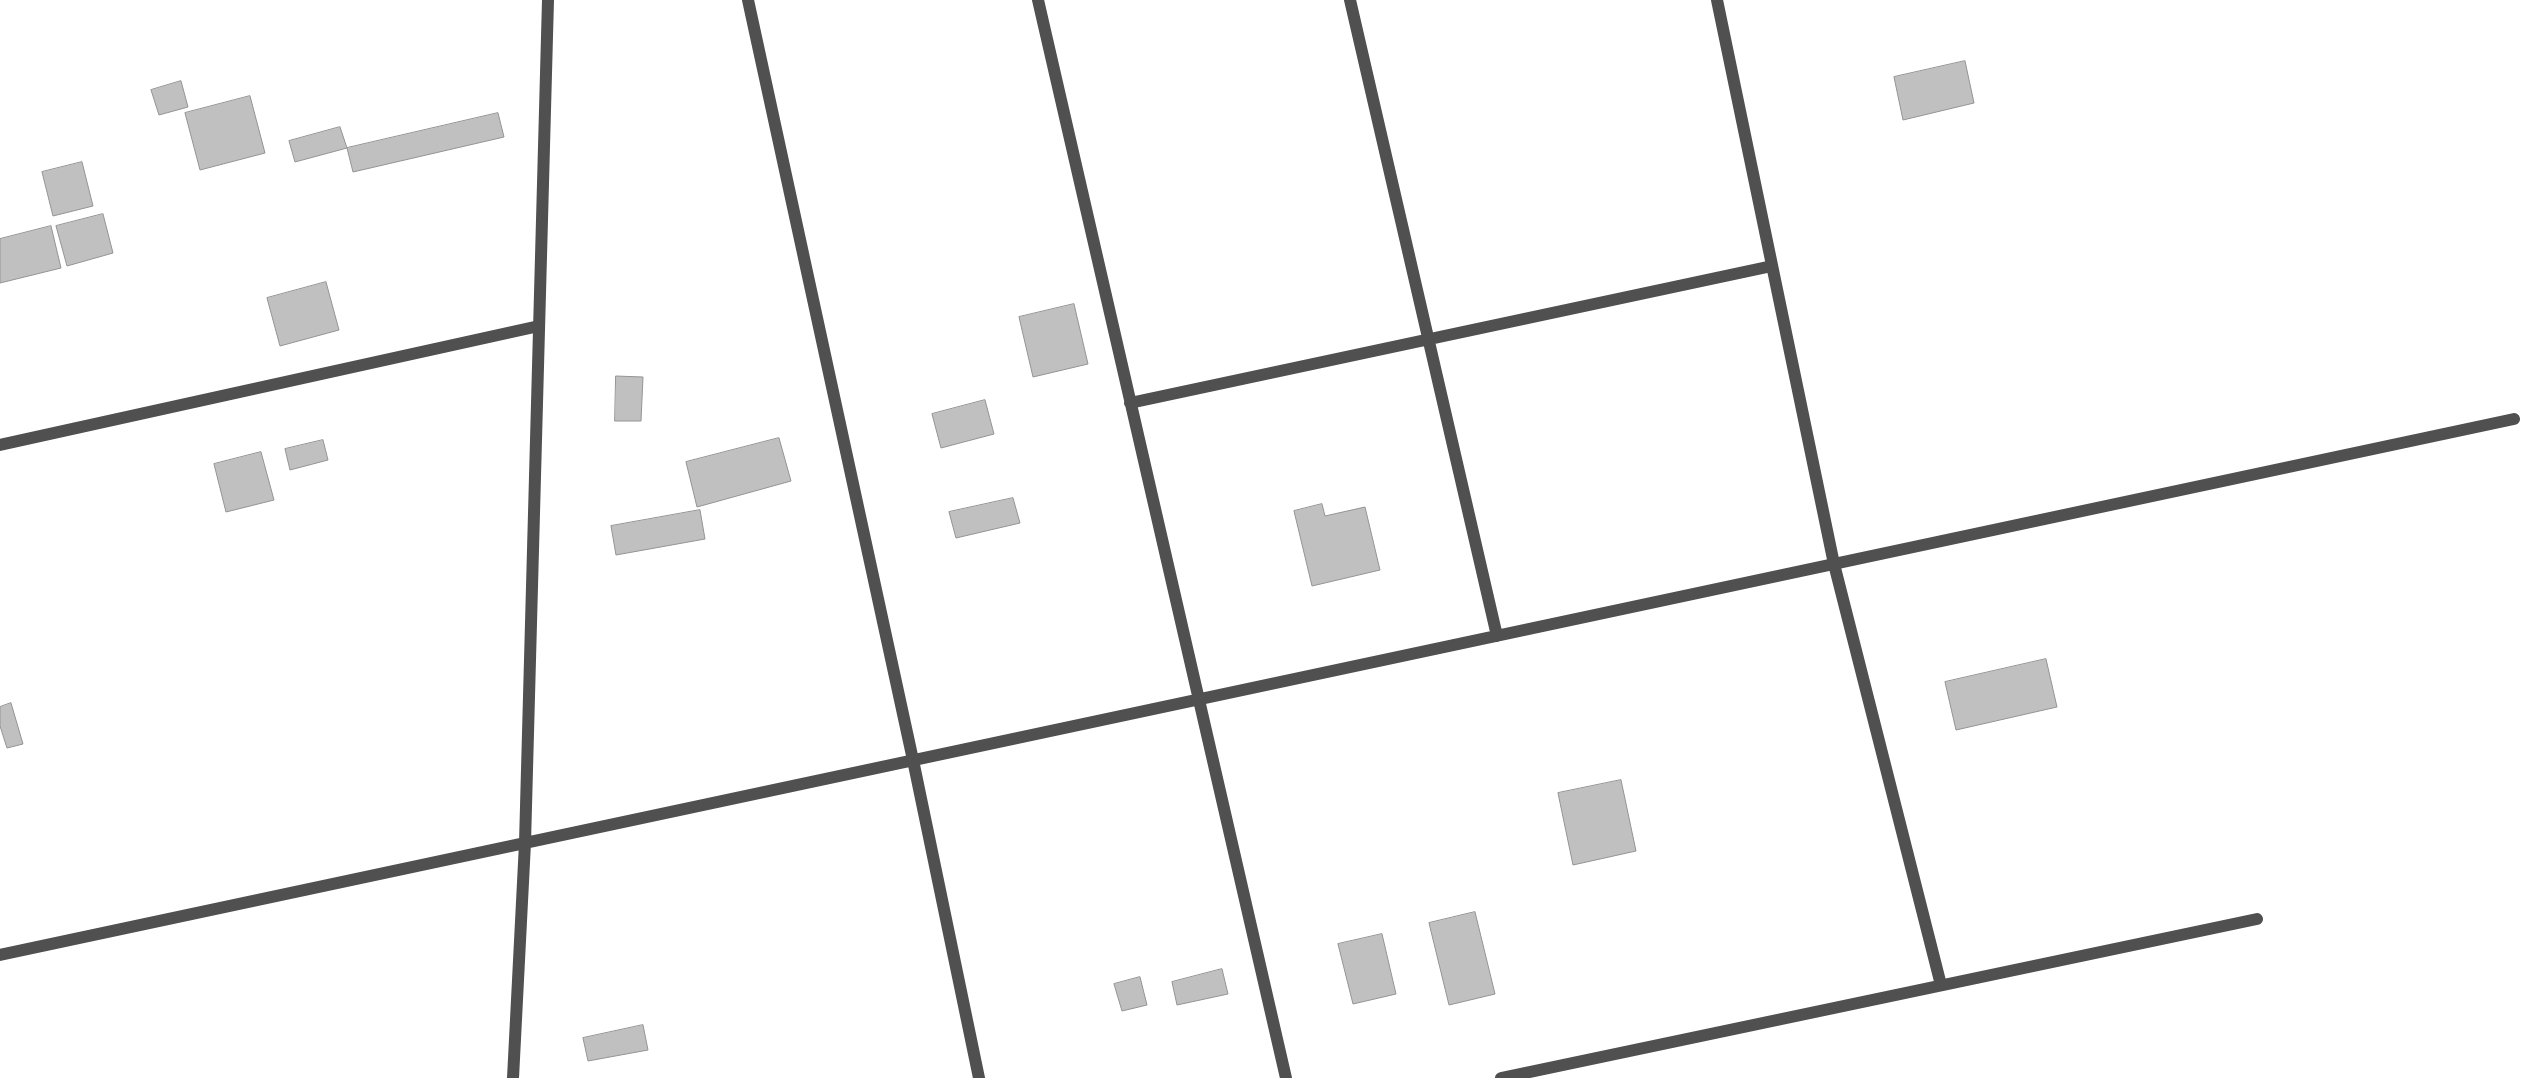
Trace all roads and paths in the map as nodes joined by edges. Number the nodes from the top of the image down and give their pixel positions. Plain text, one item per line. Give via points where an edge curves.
1 (548, 0) edge
2 (748, 0) edge
3 (1038, 0) edge
4 (1350, 0) edge
5 (1717, 0) edge
6 (1772, 266) junction
7 (539, 326) junction
8 (1428, 340) junction
9 (1130, 403) junction
10 (2514, 419) dead end
11 (0, 444) edge
12 (1834, 564) junction
13 (1496, 636) junction
14 (1199, 699) junction
15 (913, 760) junction
16 (525, 843) junction
17 (2257, 919) dead end
18 (0, 955) edge
19 (1941, 986) junction
20 (513, 1078) edge
21 (979, 1078) edge
22 (1286, 1078) edge
23 (1501, 1078) edge

1 - 7 street
2 - 15 street
3 - 9 street
4 - 8 street
5 - 6 street
6 - 8 street
6 - 12 street
7 - 11 street
7 - 16 street
8 - 9 street
8 - 13 street
9 - 14 street
10 - 12 street
12 - 13 street
12 - 19 street
13 - 14 street
14 - 15 street
14 - 22 street
15 - 16 street
15 - 21 street
16 - 18 street
16 - 20 street
17 - 19 street
19 - 23 street

